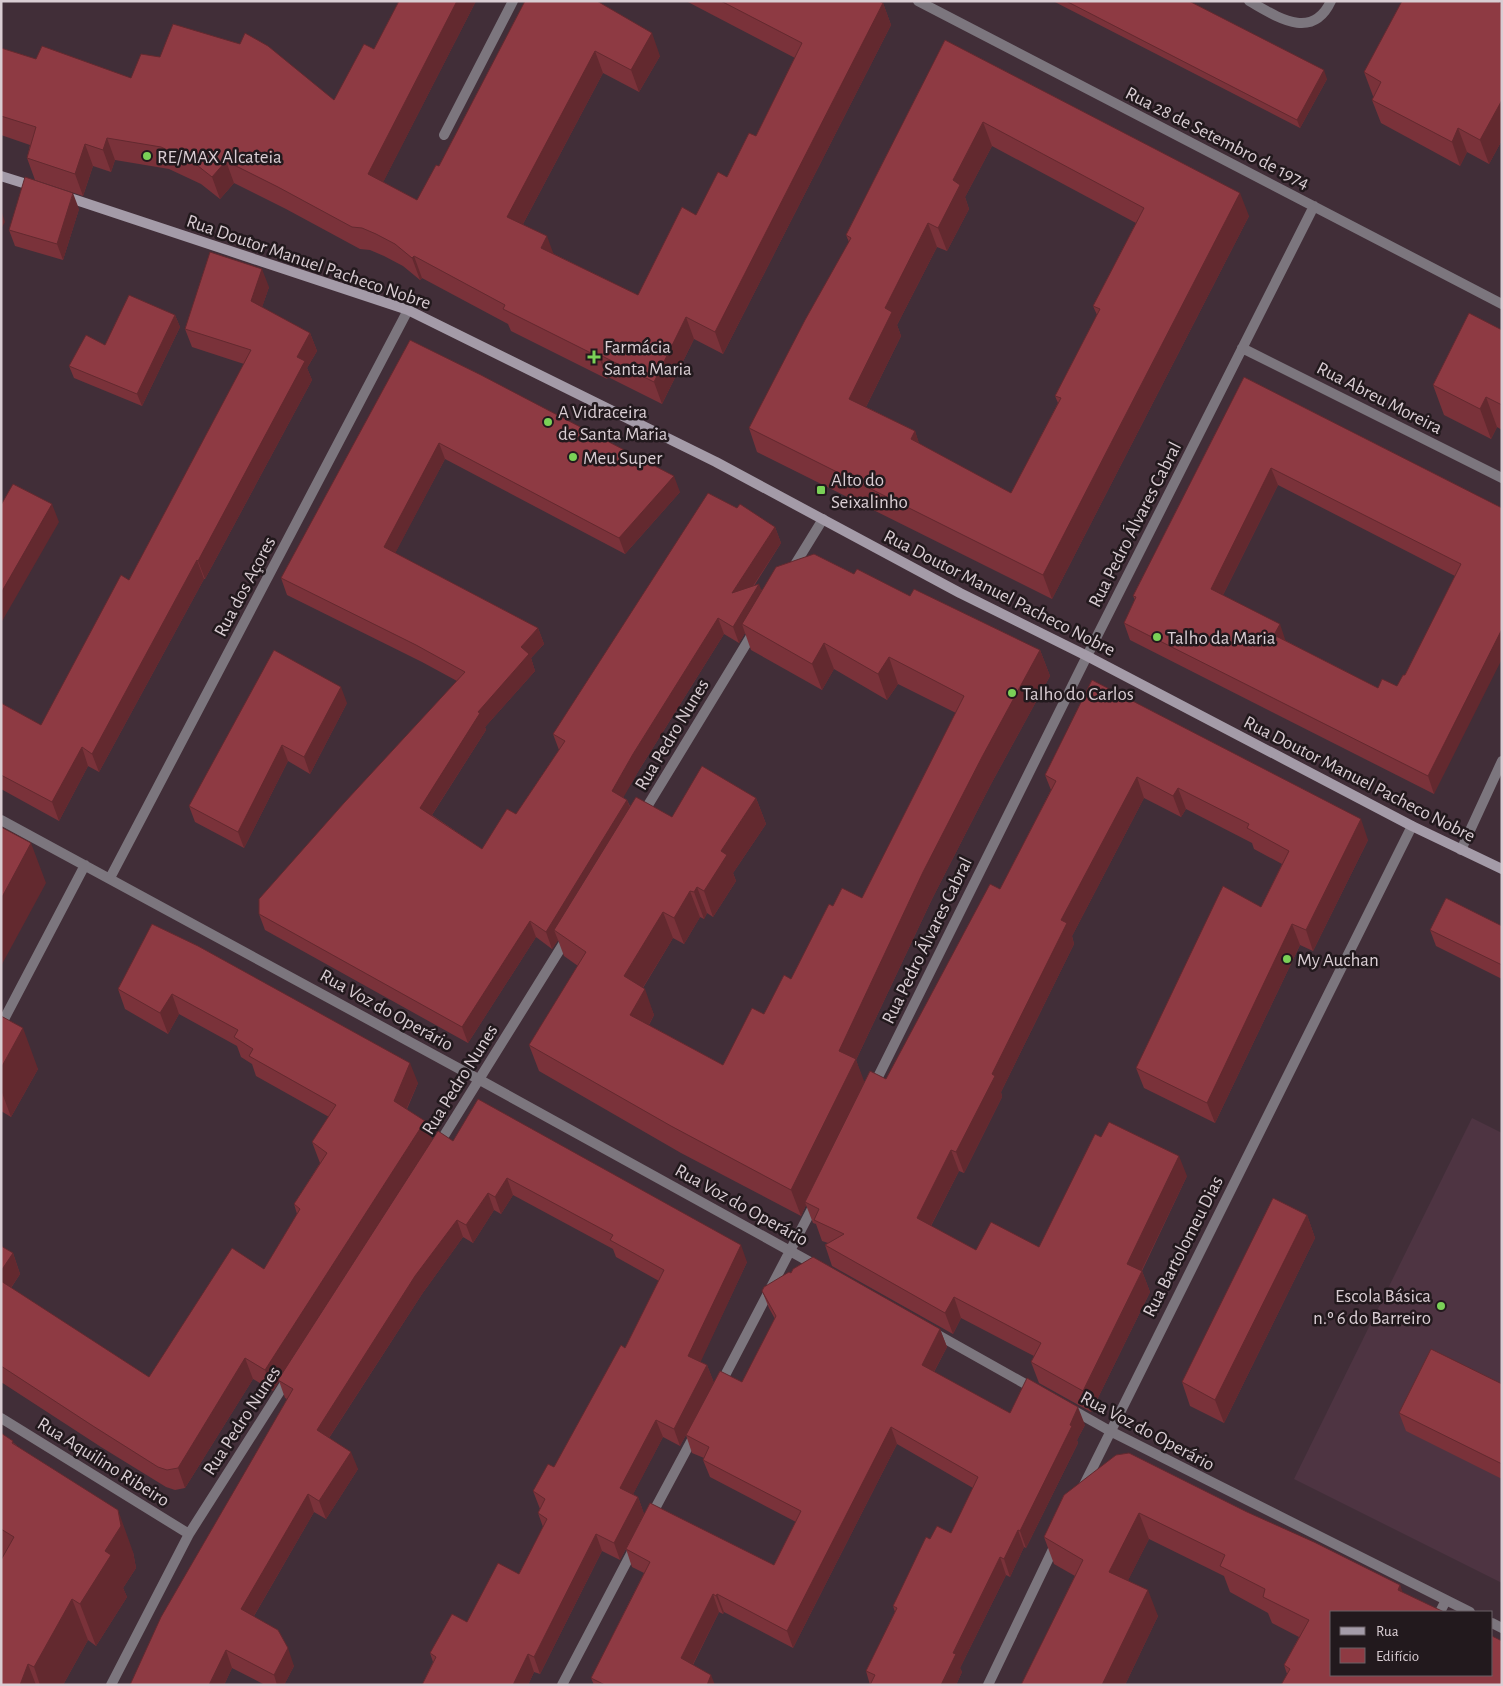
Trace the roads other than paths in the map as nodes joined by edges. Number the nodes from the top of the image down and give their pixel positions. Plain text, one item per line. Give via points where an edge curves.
1 (513, 1) edge
2 (918, 1) edge
3 (1249, 1) edge
4 (1331, 1) edge
5 (444, 135) dead end
6 (1, 176) edge
7 (1314, 206) junction
8 (1502, 304) edge
9 (408, 310) junction
10 (1242, 348) junction
11 (1502, 478) edge
12 (823, 519) junction
13 (786, 578) edge
14 (760, 621) edge
15 (1087, 656) junction
16 (1502, 761) edge
17 (1, 820) edge
18 (636, 825) edge
19 (1412, 826) junction
20 (1461, 850) junction
21 (85, 865) junction
22 (1502, 870) edge
23 (110, 878) junction
24 (574, 927) edge
25 (1, 1025) edge
26 (480, 1080) junction
27 (866, 1100) edge
28 (432, 1155) edge
29 (818, 1198) edge
30 (791, 1251) junction
31 (826, 1271) edge
32 (920, 1324) edge
33 (297, 1366) edge
34 (713, 1399) edge
35 (1, 1418) edge
36 (699, 1425) edge
37 (1110, 1431) junction
38 (1080, 1492) edge
39 (189, 1534) junction
40 (1059, 1536) edge
41 (1446, 1600) junction
42 (1440, 1611) edge
43 (1468, 1611) edge
44 (111, 1685) edge
45 (562, 1685) edge
46 (988, 1685) edge

1 - 5 street
2 - 7 street, Rua 28 de Setembro de 1974
3 - 4 street via 1289,22 1308,23 1322,15
6 - 9 street, Rua Doutor Manuel Pacheco Nobre
7 - 8 street, Rua 28 de Setembro de 1974
7 - 10 street, Rua Pedro Álvares Cabral
9 - 12 street, Rua Doutor Manuel Pacheco Nobre via 716,462
9 - 23 street, Rua dos Açores
10 - 11 street, Rua Abreu Moreira
10 - 15 street, Rua Pedro Álvares Cabral
12 - 13 street
12 - 15 street, Rua Doutor Manuel Pacheco Nobre via 960,593
14 - 18 street, Rua Pedro Nunes
15 - 19 street, Rua Doutor Manuel Pacheco Nobre
15 - 27 street, Rua Pedro Álvares Cabral
16 - 20 street
17 - 21 street, Rua Voz do Operário
19 - 20 street, Rua Doutor Manuel Pacheco Nobre
19 - 37 street, Rua Bartolomeu Dias
20 - 22 street, Rua Doutor Manuel Pacheco Nobre
21 - 23 street, Rua Voz do Operário
21 - 25 street
23 - 26 street, Rua Voz do Operário
24 - 26 street, Rua Pedro Nunes
26 - 28 street, Rua Pedro Nunes
26 - 30 street, Rua Voz do Operário
29 - 30 street
30 - 31 street, Rua Voz do Operário
30 - 34 street
32 - 37 street, Rua Voz do Operário
33 - 39 street, Rua Pedro Nunes
35 - 39 street, Rua Aquilino Ribeiro
36 - 45 street
37 - 38 street, Rua Bartolomeu Dias
37 - 41 street, Rua Voz do Operário
39 - 44 street, Rua Pedro Nunes
40 - 46 street
41 - 42 street
41 - 43 street, Rua Voz do Operário

